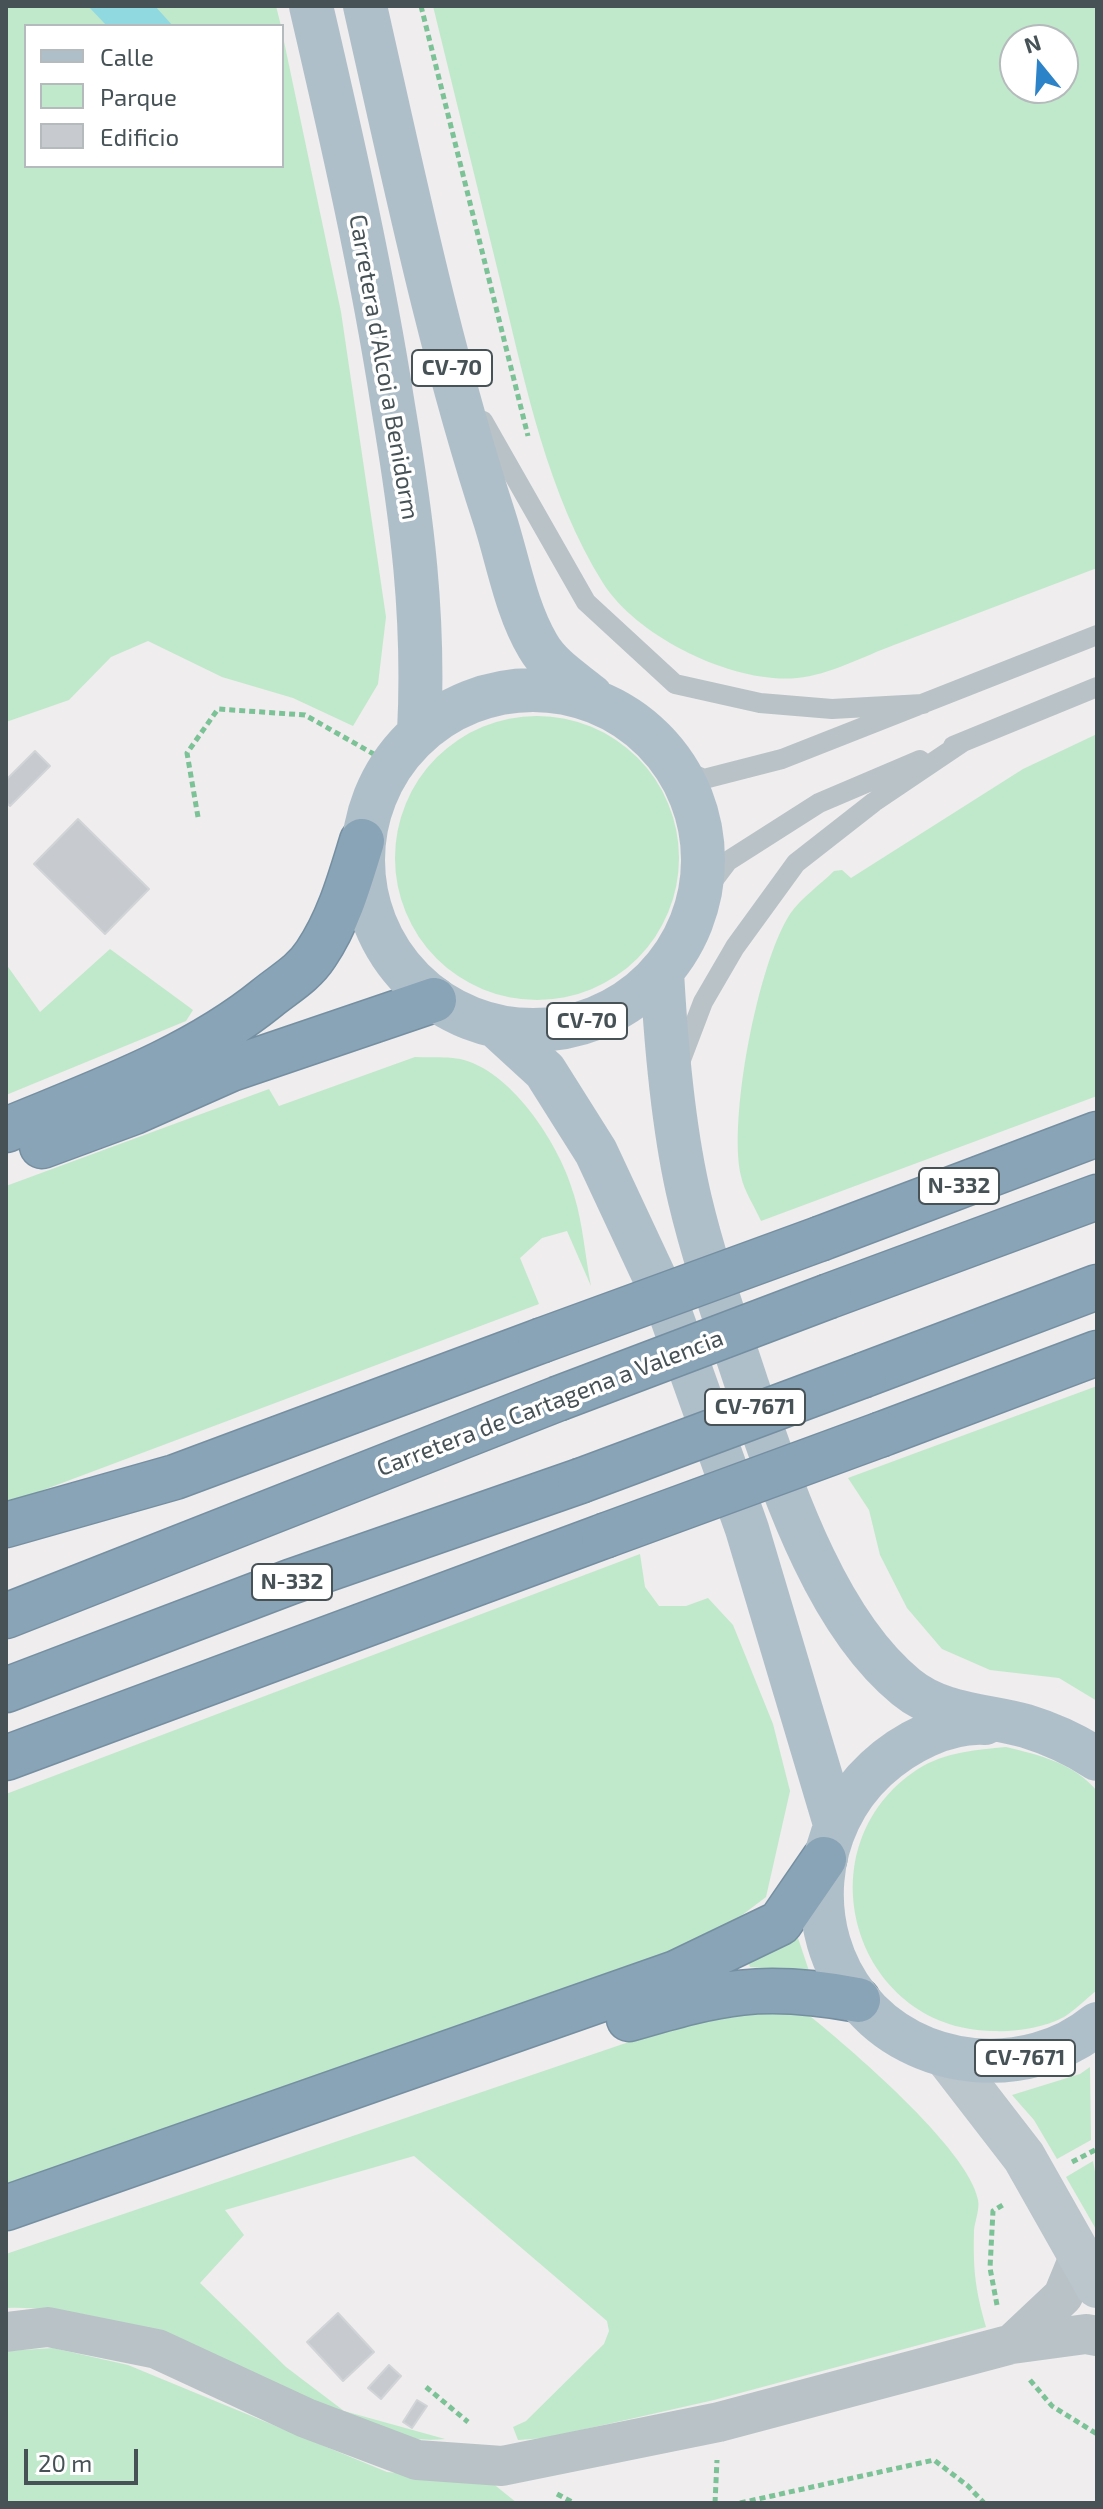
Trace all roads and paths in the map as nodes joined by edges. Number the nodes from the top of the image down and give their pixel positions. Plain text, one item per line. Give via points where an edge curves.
1 (311, 6) edge
2 (365, 6) edge
3 (421, 6) edge
4 (449, 354) junction
5 (531, 447) dead end
6 (1097, 635) edge
7 (1097, 687) edge
8 (596, 700) junction
9 (923, 704) junction
10 (963, 742) junction
11 (405, 748) junction
12 (678, 768) junction
13 (198, 817) dead end
14 (362, 841) junction
15 (700, 898) junction
16 (662, 972) junction
17 (434, 1000) junction
18 (497, 1027) junction
19 (672, 1084) junction
20 (6, 1130) edge
21 (1097, 1134) edge
22 (6, 1160) edge
23 (1097, 1197) edge
24 (1097, 1287) edge
25 (1097, 1353) edge
26 (175, 1477) junction
27 (6, 1525) edge
28 (6, 1558) edge
29 (6, 1616) edge
30 (6, 1690) edge
31 (1024, 1726) junction
32 (6, 1758) edge
33 (1097, 1759) edge
34 (829, 1841) junction
35 (858, 2000) junction
36 (1097, 2024) edge
37 (946, 2056) junction
38 (6, 2208) edge
39 (6, 2232) edge
40 (1088, 2271) edge
41 (6, 2332) edge
42 (1097, 2336) edge
43 (1012, 2344) junction
44 (1097, 2434) edge
45 (740, 2503) edge
46 (984, 2503) edge

1 - 11 main road, Carretera d'Alcoi a Benidorm / CV-70 via 351,175 419,572 423,658
2 - 4 main road, CV-70
3 - 5 path
4 - 8 main road, CV-70 via 477,466 537,644 547,660
4 - 9 lane via 586,602 675,684 760,703 832,709
6 - 9 lane
7 - 10 lane
8 - 11 main road, CV-70 via 550,689 502,691 458,706
8 - 12 main road, CV-70 via 642,728
9 - 12 lane via 782,759 704,779
10 - 15 lane via 819,803 728,861
10 - 19 lane via 796,863 703,1002
11 - 13 path via 305,715 218,709 187,753
11 - 14 main road, CV-70 via 372,801
12 - 15 main road, CV-70 via 697,809 704,853
14 - 17 main road, CV-70 via 363,886 376,930 400,969
14 - 20 highway via 327,935 315,956 283,988 205,1041
15 - 16 main road, CV-70 via 687,934
16 - 18 main road, CV-70 via 628,1001 587,1021 543,1030
16 - 19 main road, CV-7671
17 - 18 main road, CV-70
17 - 22 highway via 231,1069
18 - 34 main road, CV-7671 via 545,1071 596,1152 667,1304 747,1529
19 - 31 main road, CV-7671 via 690,1198 727,1326 786,1497 824,1574 878,1662 909,1690 953,1711
21 - 26 highway, N-332, bridge
23 - 29 highway, Carretera de Cartagena a Valencia / N-332, bridge via 557,1399
24 - 30 highway, N-332, bridge
25 - 32 highway, bridge
26 - 27 highway, N-332
26 - 28 highway via 95,1523
31 - 33 main road, CV-7671 via 1064,1738
31 - 34 main road, CV-7671 via 978,1723 933,1732 893,1753 859,1784
34 - 35 main road, CV-7671 via 821,1909 833,1957
34 - 38 highway via 780,1923 676,1973
35 - 37 main road, CV-7671 via 898,2035
35 - 39 highway via 800,1989 703,1997
36 - 37 main road, CV-7671 via 1039,2056 992,2063
37 - 40 main road, CV-7671 via 1024,2157
40 - 43 street
41 - 43 street via 48,2327 157,2349 306,2418 417,2460 502,2466 704,2426
42 - 43 street
43 - 44 path via 1030,2381 1052,2406
45 - 46 path via 934,2460

